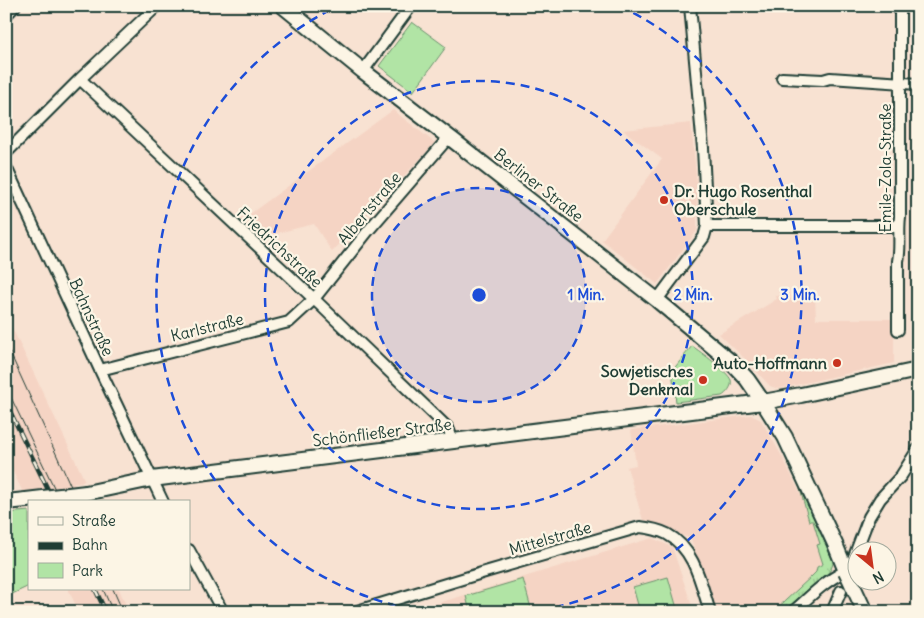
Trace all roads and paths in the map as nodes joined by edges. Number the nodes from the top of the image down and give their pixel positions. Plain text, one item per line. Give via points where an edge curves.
1 (15, 6) edge
2 (157, 6) edge
3 (283, 6) edge
4 (411, 6) edge
5 (690, 6) edge
6 (900, 6) edge
7 (6, 14) edge
8 (363, 71) junction
9 (782, 78) dead end
10 (80, 79) junction
11 (901, 82) junction
12 (918, 84) edge
13 (449, 137) junction
14 (6, 153) edge
15 (6, 167) edge
16 (707, 226) junction
17 (899, 226) junction
18 (314, 299) junction
19 (657, 300) junction
20 (898, 330) dead end
21 (100, 370) junction
22 (918, 370) edge
23 (763, 402) junction
24 (452, 441) junction
25 (918, 449) edge
26 (152, 479) junction
27 (162, 500) edge
28 (6, 502) edge
29 (190, 552) edge
30 (845, 568) junction
31 (846, 588) joint
32 (848, 590) edge
33 (223, 612) edge
34 (354, 612) edge
35 (710, 612) edge
36 (793, 612) edge
37 (832, 612) edge
38 (865, 612) edge

1 - 7 street
2 - 10 street
3 - 8 main road, Berliner Straße
4 - 8 street
5 - 16 street
6 - 11 street, Emile-Zola-Straße
8 - 13 main road, Berliner Straße
9 - 11 street
10 - 14 street
10 - 18 street, Friedrichstraße
11 - 12 street
11 - 17 street, Emile-Zola-Straße
13 - 18 street, Albertstraße
13 - 19 main road, Berliner Straße
15 - 21 street, Bahnstraße
16 - 17 street
16 - 19 street via 704,237
17 - 20 street, Emile-Zola-Straße
18 - 21 street, Karlstraße via 289,322
18 - 24 street, Friedrichstraße via 448,428
19 - 23 main road, Berliner Straße via 731,362
21 - 26 street, Bahnstraße
22 - 23 main road, Schönfließer Straße
23 - 24 main road, Schönfließer Straße
23 - 30 main road, Berliner Straße via 795,457
24 - 26 main road, Schönfließer Straße
25 - 30 street via 902,476 880,499
26 - 27 street, Bahnstraße
26 - 28 main road, Schönfließer Straße, bridge via 86,493
29 - 33 street
30 - 31 main road, Berliner Straße, bridge
30 - 36 street
31 - 37 street
32 - 38 main road, Berliner Straße
34 - 35 street, Mittelstraße via 640,527 666,533 678,541 694,564

